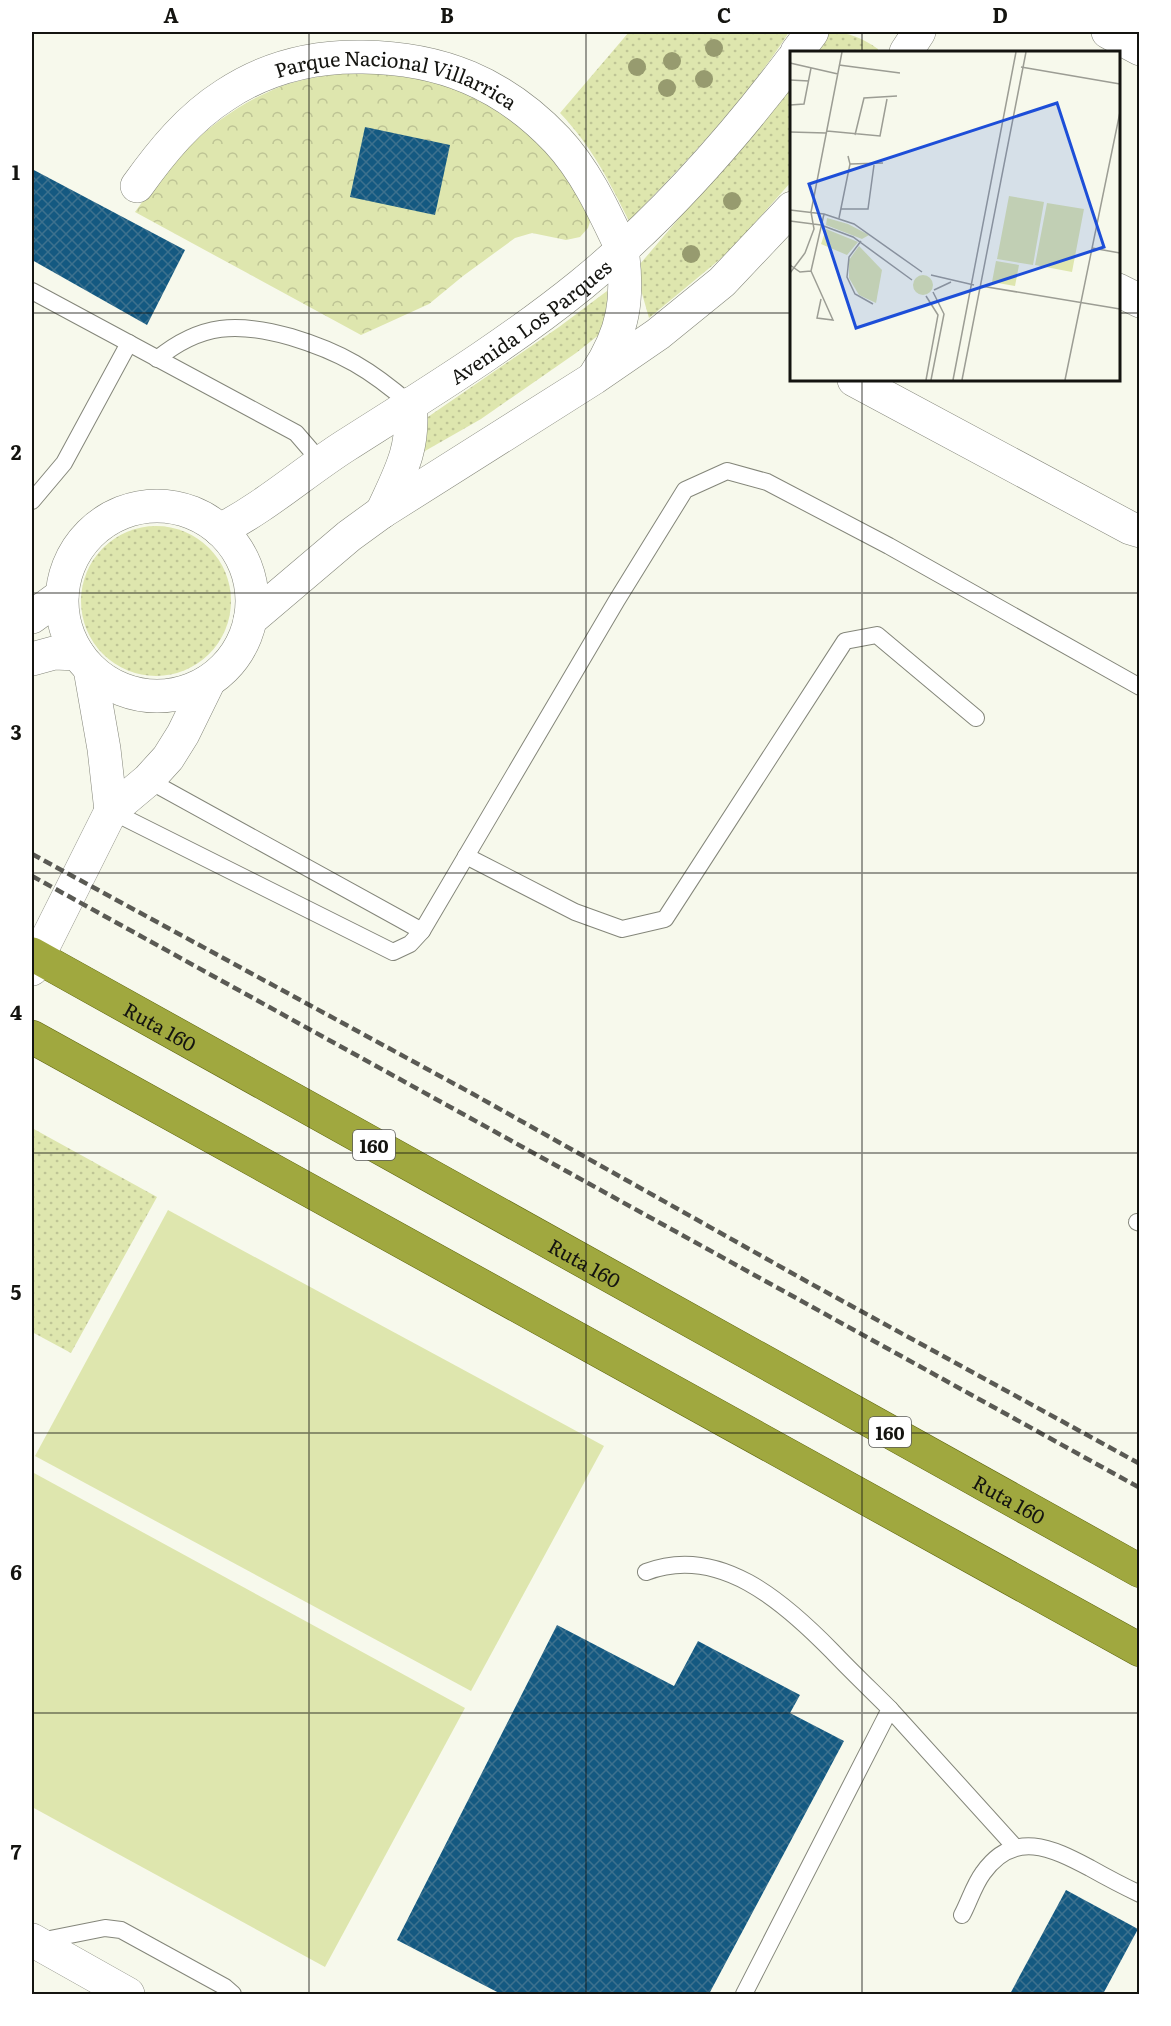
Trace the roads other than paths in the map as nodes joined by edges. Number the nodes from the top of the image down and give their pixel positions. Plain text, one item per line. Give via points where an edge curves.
1 (812, 32) edge
2 (1108, 32) edge
3 (1140, 49) edge
4 (798, 51) edge
5 (790, 62) edge
6 (137, 186) dead end
7 (790, 210) edge
8 (622, 249) junction
9 (32, 291) edge
10 (1120, 291) edge
11 (1140, 302) edge
12 (129, 344) junction
13 (157, 358) junction
14 (594, 378) junction
15 (856, 381) edge
16 (410, 404) junction
17 (321, 462) junction
18 (32, 501) edge
19 (382, 512) junction
20 (220, 530) junction
21 (1140, 531) edge
22 (62, 595) junction
23 (32, 617) edge
24 (250, 620) junction
25 (32, 659) edge
26 (84, 661) junction
27 (209, 681) junction
28 (1140, 687) edge
29 (976, 718) dead end
30 (148, 780) junction
31 (111, 812) junction
32 (466, 856) junction
33 (422, 931) junction
34 (33, 960) edge
35 (32, 1037) edge
36 (1140, 1571) edge
37 (646, 1572) dead end
38 (1140, 1650) edge
39 (890, 1710) junction
40 (1015, 1847) junction
41 (1140, 1894) edge
42 (962, 1915) dead end
43 (34, 1941) edge
44 (128, 1995) edge
45 (233, 1995) edge
46 (744, 1995) edge

1 - 4 main road
2 - 3 main road
5 - 8 main road, Avenida Los Parques via 727,141
6 - 8 main road, Parque Nacional Villarrica via 158,157 202,111 250,80 306,60 335,56 394,58 443,68 482,83 536,119 579,167
7 - 14 main road via 722,282 658,334
8 - 14 main road via 622,320
8 - 16 main road, Avenida Los Parques via 536,320
9 - 12 lane
10 - 11 main road
12 - 13 lane
12 - 18 lane via 64,463
13 - 16 lane via 205,331 226,327 268,330 348,358 376,375
13 - 17 lane via 296,433
14 - 19 main road
15 - 21 main road
16 - 17 main road, Avenida Los Parques
16 - 19 main road via 411,442
17 - 20 main road, Avenida Los Parques
19 - 24 main road
20 - 22 main road via 183,509 142,507 121,513 87,537 66,574
20 - 24 main road via 233,544 250,580
22 - 23 main road
22 - 26 main road via 69,636
24 - 27 main road via 235,654
25 - 26 main road via 54,654
26 - 27 main road via 108,682 147,696 190,690
26 - 31 main road via 106,760
27 - 30 main road via 183,734
28 - 32 lane via 889,546 766,482 728,471 685,490
29 - 32 lane via 877,635 845,641 665,919 622,929 575,912
30 - 31 main road
30 - 33 lane
31 - 33 lane via 393,952 410,945
31 - 34 main road
32 - 33 lane
34 - 36 highway, Ruta 160 / 160
35 - 38 highway
37 - 39 lane via 661,1566 692,1564 714,1569 758,1589 801,1619
39 - 40 lane
39 - 46 lane
40 - 41 lane via 1044,1847 1059,1852
40 - 42 lane via 990,1863
43 - 44 main road
43 - 45 lane via 112,1928 225,1987

